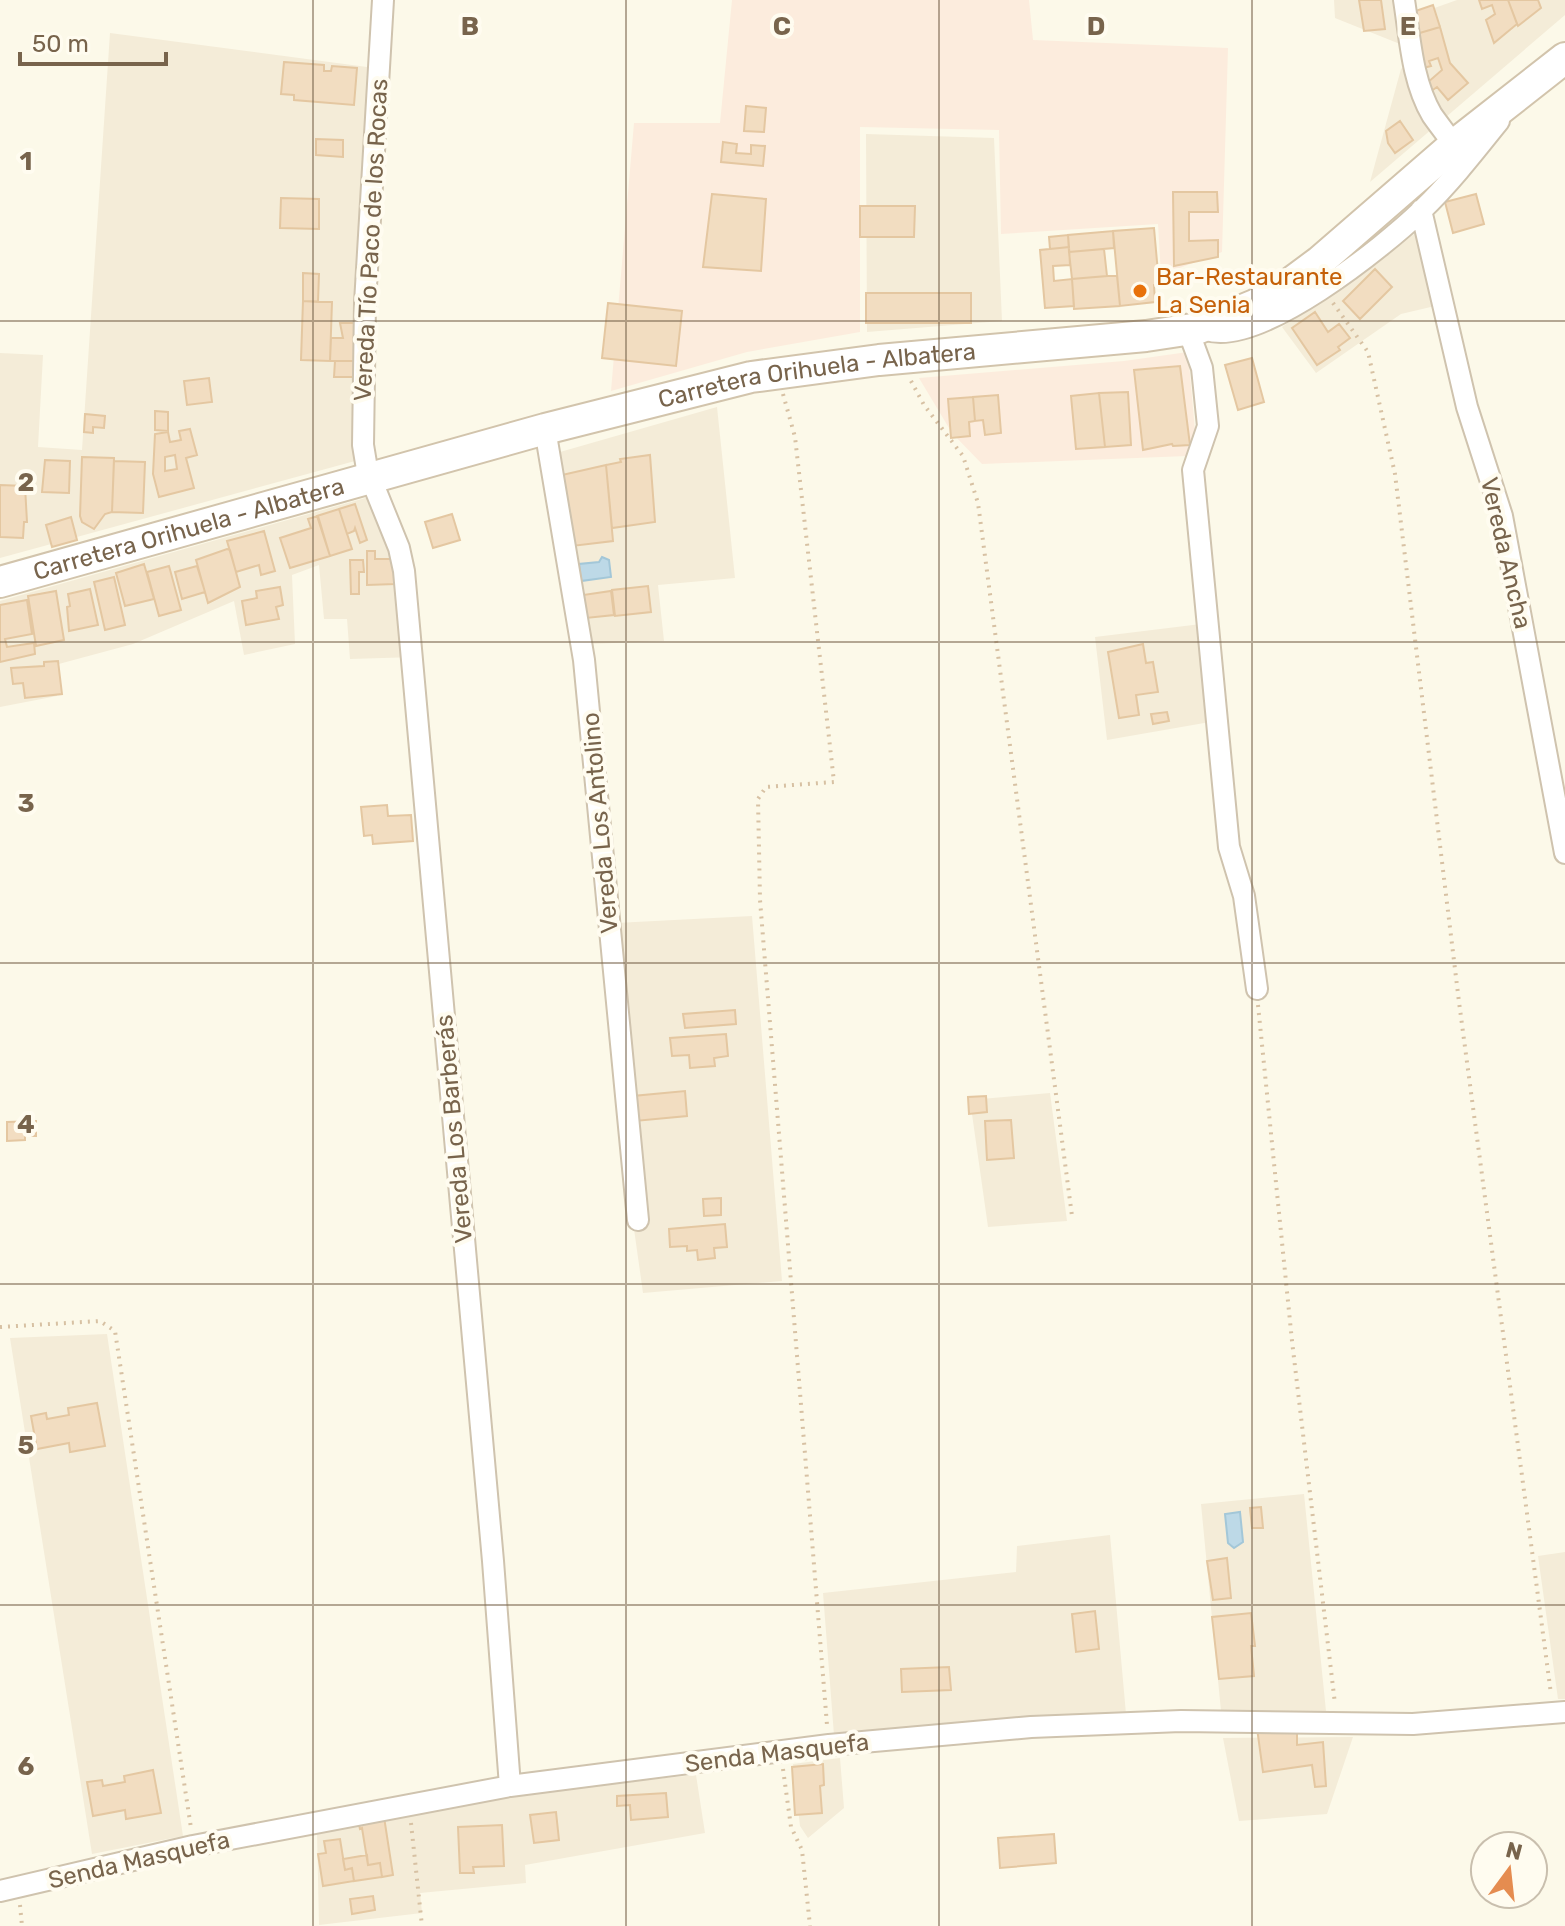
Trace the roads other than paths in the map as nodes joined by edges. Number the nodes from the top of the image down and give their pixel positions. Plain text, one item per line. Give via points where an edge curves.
1 (383, 0) edge
2 (1404, 0) edge
3 (1565, 58) edge
4 (1523, 89) junction
5 (1454, 145) junction
6 (1421, 210) junction
7 (1193, 329) junction
8 (545, 429) junction
9 (372, 478) junction
10 (0, 582) edge
11 (1565, 853) edge
12 (1257, 989) road end
13 (638, 1220) dead end
14 (1559, 1711) edge
15 (510, 1786) junction
16 (0, 1891) edge

1 - 9 street, Vereda Tío Paco de los Rocas via 365,303 363,445
2 - 5 street via 1426,101
3 - 4 main road, Carretera Orihuela - Albatera
4 - 5 main road, Carretera Orihuela - Albatera
4 - 6 street
5 - 7 main road, Carretera Orihuela - Albatera via 1288,285 1255,305
6 - 7 street via 1337,280 1259,325 1218,334
6 - 11 street, Vereda Ancha via 1467,407 1502,516
7 - 8 main road, Carretera Orihuela - Albatera via 778,372
7 - 12 street via 1208,426 1193,470 1229,847 1244,896
8 - 9 main road, Carretera Orihuela - Albatera
8 - 13 street, Vereda Los Antolino via 584,660
9 - 10 main road, Carretera Orihuela - Albatera
9 - 15 street, Vereda Los Barberás via 404,571
14 - 15 street, Senda Masquefa via 1413,1724 1181,1721 1031,1727 829,1745
15 - 16 street, Senda Masquefa via 193,1846

